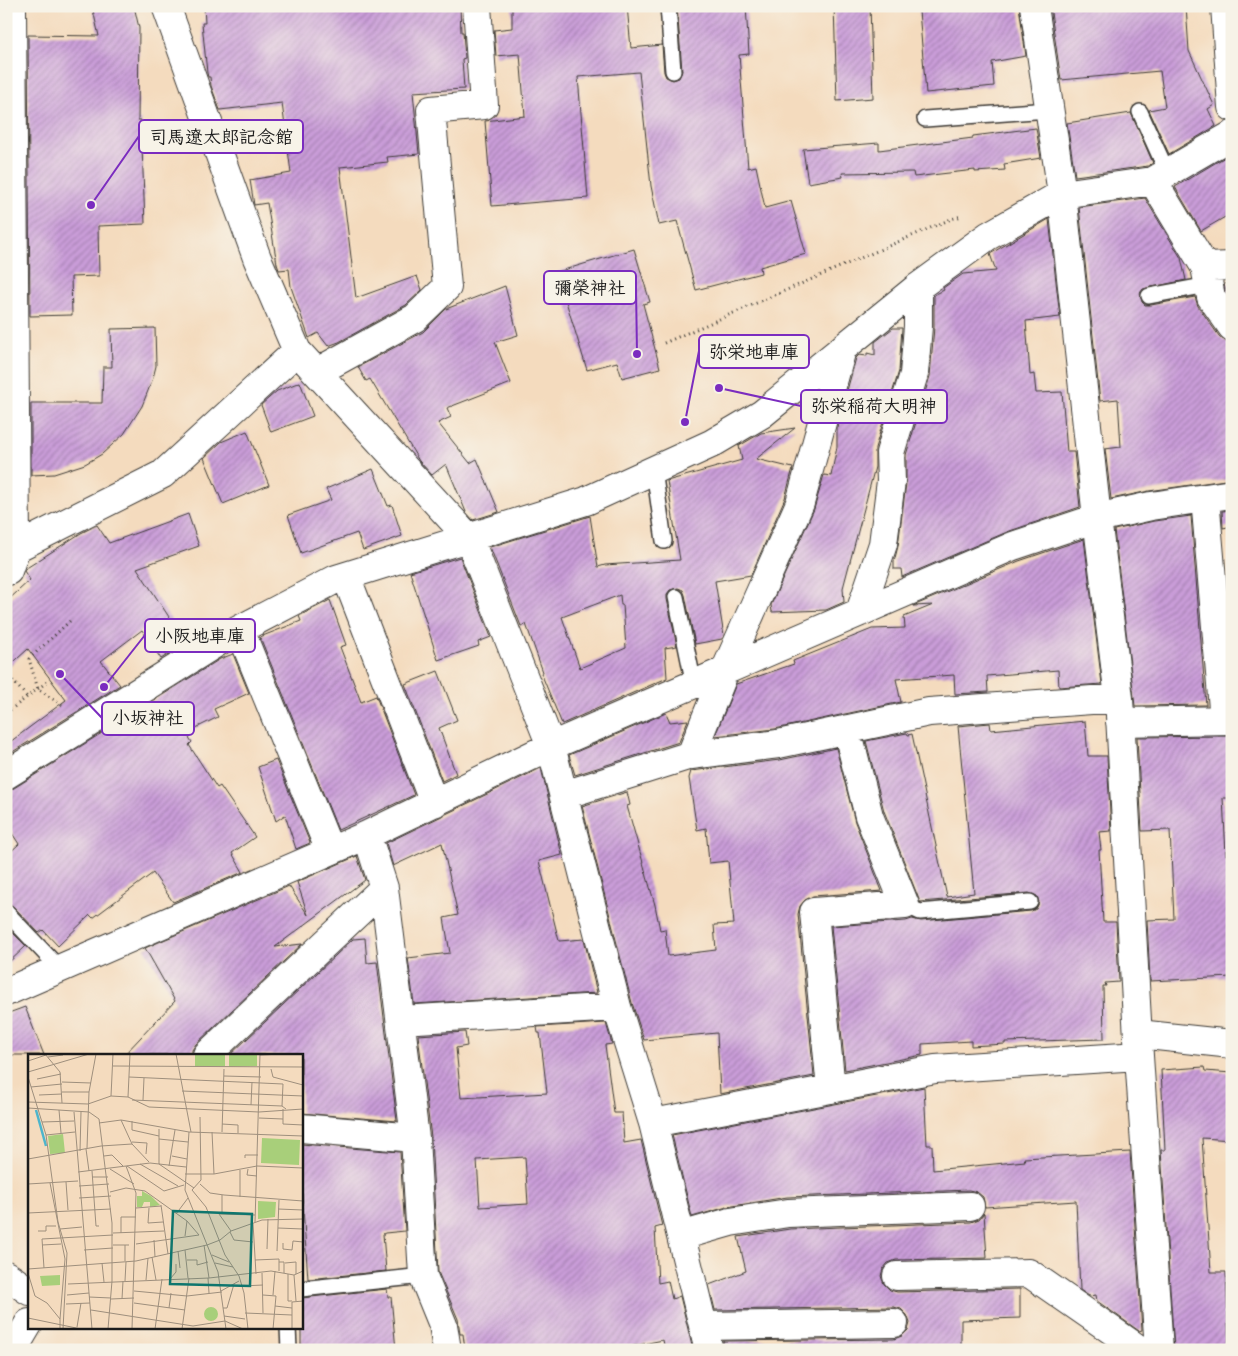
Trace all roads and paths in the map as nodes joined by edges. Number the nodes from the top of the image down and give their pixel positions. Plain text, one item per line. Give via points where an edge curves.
1 (12, 6) edge
2 (166, 6) edge
3 (477, 6) edge
4 (668, 6) edge
5 (1034, 6) edge
6 (1225, 6) edge
7 (673, 71) dead end
8 (1232, 107) edge
9 (1050, 110) junction
10 (1140, 112) dead end
11 (925, 120) dead end
12 (1232, 135) edge
13 (1160, 176) junction
14 (1062, 194) junction
15 (968, 214) dead end
16 (1232, 266) edge
17 (1207, 276) junction
18 (918, 287) junction
19 (1149, 296) dead end
20 (1232, 327) edge
21 (664, 343) dead end
22 (842, 349) junction
23 (297, 350) junction
24 (317, 372) junction
25 (654, 470) junction
26 (1219, 496) edge
27 (11, 513) edge
28 (1097, 518) junction
29 (468, 538) junction
30 (664, 541) dead end
31 (346, 576) junction
32 (676, 597) dead end
33 (860, 612) junction
34 (71, 620) dead end
35 (240, 630) junction
36 (725, 672) junction
37 (6, 673) edge
38 (47, 682) dead end
39 (694, 685) junction
40 (38, 688) junction
41 (28, 697) junction
42 (68, 706) dead end
43 (1119, 710) junction
44 (6, 713) edge
45 (1228, 720) edge
46 (847, 729) junction
47 (552, 746) junction
48 (691, 754) junction
49 (6, 775) edge
50 (564, 795) junction
51 (434, 803) junction
52 (367, 835) junction
53 (330, 851) junction
54 (384, 888) junction
55 (1030, 902) dead end
56 (904, 905) junction
57 (6, 912) edge
58 (59, 968) junction
59 (6, 992) edge
60 (618, 1007) junction
61 (401, 1020) junction
62 (1232, 1044) edge
63 (1138, 1045) junction
64 (208, 1054) edge
65 (831, 1089) junction
66 (653, 1123) junction
67 (302, 1128) edge
68 (415, 1138) junction
69 (970, 1206) dead end
70 (681, 1236) junction
71 (6, 1275) edge
72 (423, 1276) junction
73 (897, 1276) dead end
74 (302, 1289) edge
75 (28, 1290) edge
76 (894, 1323) dead end
77 (28, 1325) edge
78 (288, 1328) edge
79 (706, 1338) edge
80 (14, 1350) edge
81 (290, 1350) edge
82 (447, 1350) edge
83 (1140, 1350) edge
84 (1159, 1350) edge

1 - 27 street
2 - 23 street via 257,258
3 - 24 street via 484,105 431,110 447,287 416,318
4 - 7 lane
5 - 9 street
6 - 8 street
9 - 11 lane
9 - 14 street
10 - 13 lane
12 - 13 street
13 - 14 street
13 - 17 street
14 - 18 street via 988,236
14 - 28 street
15 - 21 path
16 - 17 street
17 - 19 lane
17 - 20 street via 1211,297
18 - 22 street
18 - 33 street via 914,374 890,453 891,481 882,544
22 - 25 street via 762,414 711,444
22 - 36 street via 800,503
23 - 24 street
23 - 27 street via 163,474 12,560
24 - 29 street
25 - 29 street via 586,501
25 - 30 lane
26 - 28 street
26 - 45 street
28 - 33 street via 1012,546
28 - 43 street
29 - 31 street
29 - 47 street
31 - 35 street
31 - 51 street
32 - 39 lane
33 - 36 street
34 - 40 path via 29,659
35 - 49 street
35 - 53 street
36 - 39 street
36 - 48 street
37 - 41 path
38 - 40 path
39 - 47 street
40 - 41 path
40 - 42 path
41 - 44 path
43 - 45 street
43 - 46 street via 929,712
43 - 63 street
46 - 48 street via 778,744
46 - 56 street via 869,816
47 - 50 street
47 - 51 street
48 - 50 street
50 - 60 street
51 - 52 street
52 - 53 street
52 - 54 street
53 - 58 street
54 - 61 street
54 - 64 street
55 - 56 lane via 920,912
56 - 65 street via 814,912
57 - 58 lane
58 - 59 street
60 - 61 street
60 - 66 street
61 - 68 street
62 - 63 street
63 - 65 street via 935,1069
63 - 84 street
65 - 66 street
66 - 70 street
67 - 68 street
68 - 72 street
69 - 70 street via 788,1213 730,1222
70 - 79 street
71 - 75 street
72 - 74 lane
72 - 82 street via 443,1324
73 - 83 street via 1028,1273
76 - 79 street
77 - 80 street
78 - 81 lane

